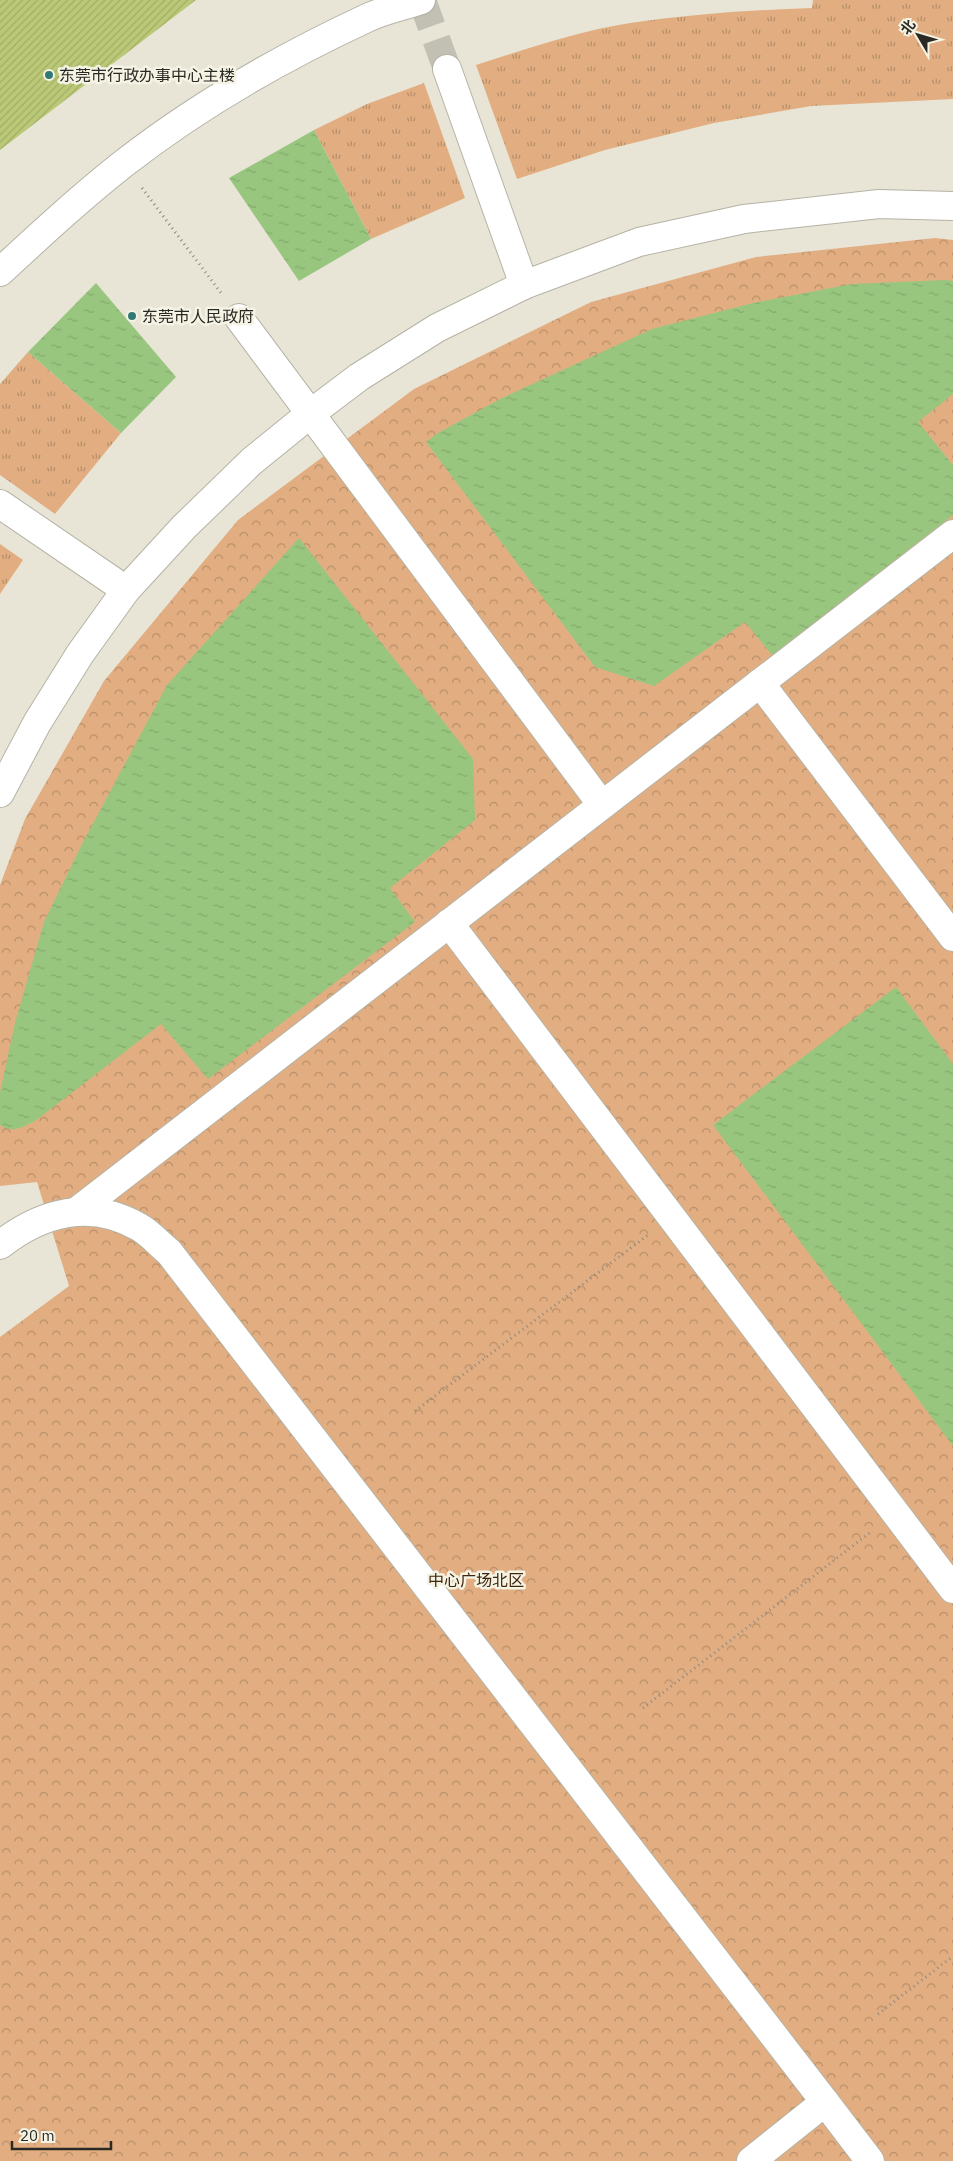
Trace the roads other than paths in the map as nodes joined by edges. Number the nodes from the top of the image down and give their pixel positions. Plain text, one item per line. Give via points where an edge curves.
1 (421, 0) edge
2 (447, 69) tunnel mouth
3 (953, 206) edge
4 (0, 272) edge
5 (524, 285) junction
6 (239, 318) road end
7 (310, 414) junction
8 (0, 504) edge
9 (953, 534) edge
10 (126, 590) junction
11 (760, 683) junction
12 (0, 792) edge
13 (602, 805) junction
14 (449, 923) junction
15 (953, 937) edge
16 (77, 1211) junction
17 (42, 1219) junction
18 (0, 1220) edge
19 (0, 1245) edge
20 (953, 1589) edge
21 (825, 2102) junction
22 (751, 2161) edge
23 (870, 2161) edge

1 - 4 street via 369,17 198,111 124,164
2 - 5 street
3 - 5 street via 879,204 744,219 639,242
5 - 7 street via 437,328 359,377
6 - 7 street
7 - 10 street via 252,461 184,527
7 - 13 street
8 - 10 street
9 - 11 street
10 - 12 street via 80,654
11 - 13 street
11 - 15 street
13 - 14 street
14 - 16 street
14 - 20 street
16 - 17 street
16 - 21 street via 108,1214 140,1228 169,1252
17 - 18 street
17 - 19 street
21 - 22 street
21 - 23 street

